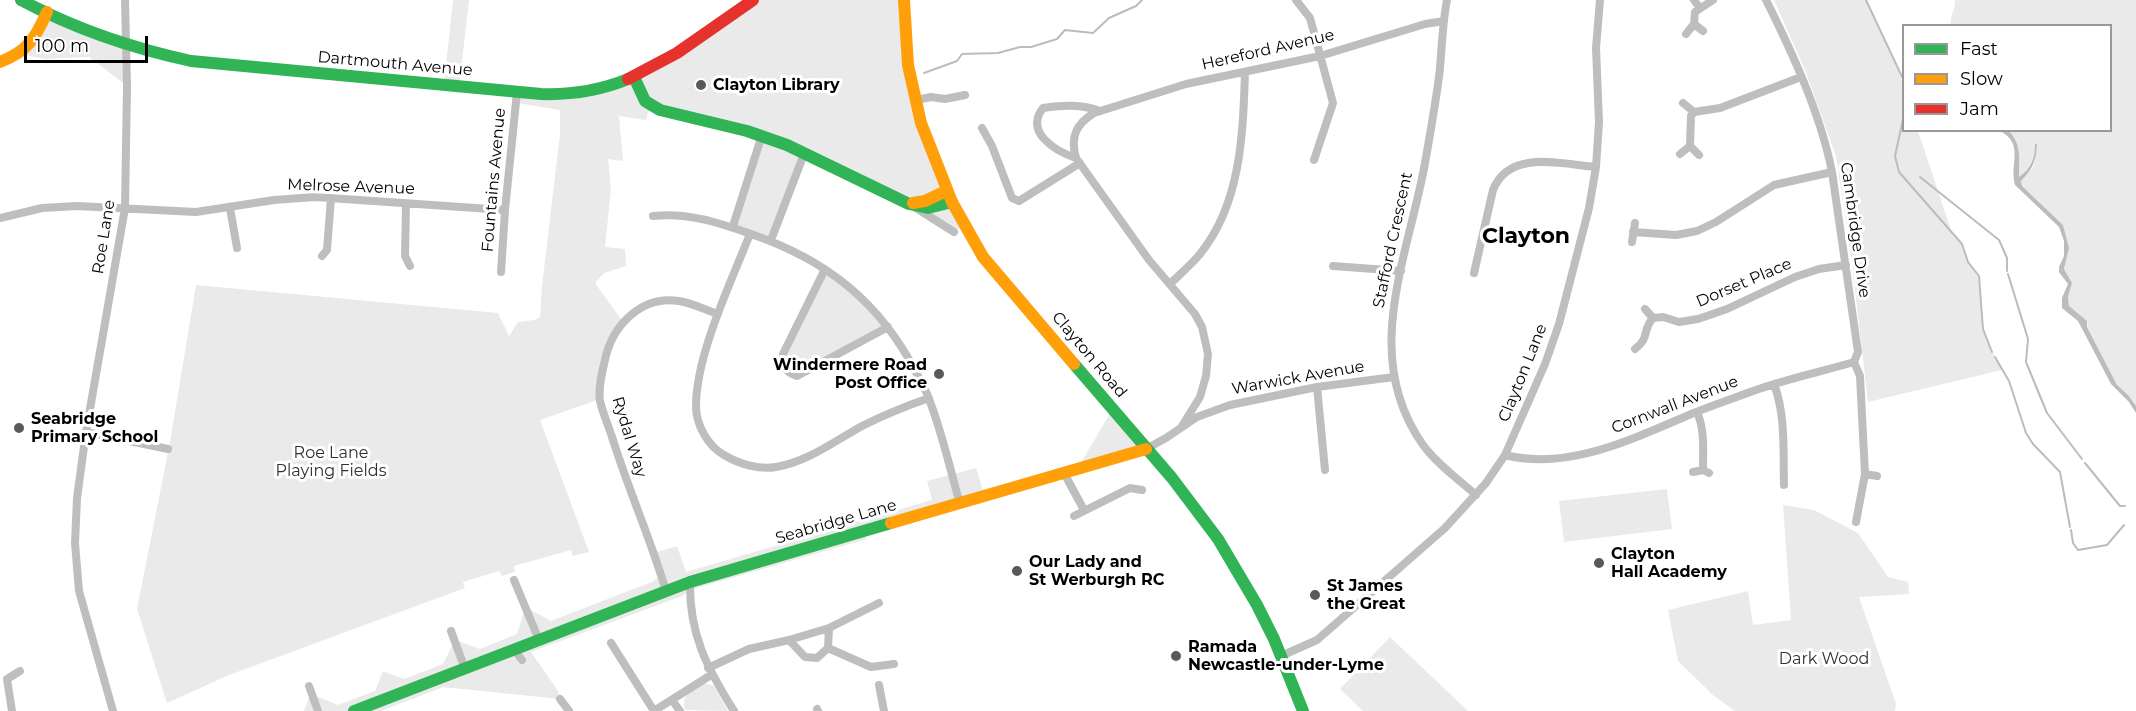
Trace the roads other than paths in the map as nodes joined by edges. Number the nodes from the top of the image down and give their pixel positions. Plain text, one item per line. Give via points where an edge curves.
1 (21, 0) edge
2 (125, 0) edge
3 (753, 0) edge
4 (904, 0) edge
5 (1296, 0) edge
6 (1447, 0) edge
7 (1600, 0) edge
8 (1713, 0) edge
9 (1766, 0) edge
10 (1696, 4) edge
11 (47, 12) junction
12 (1444, 21) junction
13 (1694, 24) junction
14 (1702, 31) dead end
15 (1686, 34) dead end
16 (125, 44) junction
17 (1320, 56) junction
18 (0, 62) edge
19 (1245, 72) junction
20 (634, 77) junction
21 (1801, 77) junction
22 (518, 92) junction
23 (965, 94) dead end
24 (916, 100) junction
25 (1683, 103) dead end
26 (1100, 111) junction
27 (1694, 112) junction
28 (982, 128) dead end
29 (762, 135) junction
30 (1690, 146) junction
31 (804, 154) junction
32 (1680, 154) dead end
33 (1698, 155) dead end
34 (1078, 160) junction
35 (1314, 160) dead end
36 (1596, 166) junction
37 (1832, 172) junction
38 (949, 197) junction
39 (331, 198) junction
40 (406, 204) junction
41 (909, 204) junction
42 (125, 208) junction
43 (230, 208) junction
44 (505, 210) junction
45 (653, 216) dead end
46 (0, 218) edge
47 (733, 226) junction
48 (954, 232) dead end
49 (750, 234) junction
50 (771, 240) junction
51 (1632, 242) dead end
52 (237, 248) dead end
53 (322, 256) dead end
54 (1846, 265) junction
55 (410, 266) dead end
56 (1333, 266) dead end
57 (825, 269) junction
58 (1401, 271) junction
59 (501, 272) dead end
60 (1474, 273) dead end
61 (1170, 284) junction
62 (1645, 309) dead end
63 (718, 314) junction
64 (1653, 318) junction
65 (888, 327) junction
66 (1645, 340) junction
67 (1635, 349) dead end
68 (1651, 350) dead end
69 (1854, 362) junction
70 (1394, 377) junction
71 (1774, 384) junction
72 (1317, 387) junction
73 (1200, 397) junction
74 (929, 398) junction
75 (1211, 411) junction
76 (1697, 412) junction
77 (1182, 426) junction
78 (86, 432) junction
79 (168, 448) dead end
80 (1146, 449) junction
81 (1505, 454) junction
82 (1325, 470) dead end
83 (1693, 472) dead end
84 (1064, 473) junction
85 (1865, 474) junction
86 (1877, 476) dead end
87 (1782, 485) dead end
88 (1142, 490) dead end
89 (1476, 495) junction
90 (960, 504) junction
91 (1083, 510) junction
92 (1074, 516) dead end
93 (1856, 522) dead end
94 (514, 579) dead end
95 (690, 582) junction
96 (666, 591) junction
97 (879, 603) dead end
98 (829, 628) junction
99 (451, 631) dead end
100 (539, 640) junction
101 (789, 640) junction
102 (611, 643) dead end
103 (828, 648) junction
104 (514, 649) junction
105 (1281, 656) junction
106 (522, 660) dead end
107 (894, 664) dead end
108 (465, 669) junction
109 (20, 671) dead end
110 (710, 671) junction
111 (309, 686) dead end
112 (879, 686) dead end
113 (560, 699) dead end
114 (672, 699) junction
115 (12, 711) edge
116 (113, 711) edge
117 (318, 711) edge
118 (354, 711) edge
119 (569, 711) edge
120 (654, 711) edge
121 (680, 711) edge
122 (734, 711) edge
123 (884, 711) edge
124 (1303, 711) edge

1 - 11 street, Dartmouth Avenue
2 - 16 street, Roe Lane
3 - 20 street, Dartmouth Avenue via 663,63
4 - 24 street, Clayton Road via 908,65
5 - 17 street via 1310,18
6 - 12 street, Stafford Crescent
7 - 36 street, Clayton Lane
8 - 10 street
9 - 21 street, Cambridge Drive
10 - 13 street
11 - 16 street, Dartmouth Avenue
11 - 18 street via 34,42 15,57
12 - 17 street, Hereford Avenue
12 - 58 street, Stafford Crescent via 1431,128
13 - 14 street
13 - 15 street
16 - 22 street, Dartmouth Avenue via 190,61
16 - 42 street, Roe Lane
17 - 19 street, Hereford Avenue
17 - 35 street via 1333,103
19 - 26 street, Hereford Avenue via 1186,84
19 - 61 street via 1244,117 1234,185 1217,227 1200,254
20 - 22 street, Dartmouth Avenue via 586,93
20 - 29 street via 645,101 660,110
21 - 27 street via 1720,108
21 - 37 street, Cambridge Drive
22 - 44 street, Fountains Avenue
23 - 24 street
24 - 38 street, Clayton Road via 927,143
25 - 27 street
26 - 34 street, Hereford Avenue via 1083,119 1076,128 1073,137
26 - 34 street, Hereford Avenue via 1059,105 1043,108 1037,115 1038,133
27 - 30 street
28 - 34 street via 1012,198 1019,201
29 - 31 street
29 - 47 street
30 - 32 street
30 - 33 street
31 - 41 street
31 - 50 street
34 - 61 street, Hereford Avenue
36 - 60 street via 1527,162 1504,171 1493,190
36 - 81 street, Clayton Lane via 1559,324
37 - 51 street via 1774,185 1697,231 1677,235 1634,227
37 - 54 street, Cambridge Drive
38 - 41 street via 928,208
38 - 80 street, Clayton Road via 983,257
39 - 40 street, Melrose Avenue
39 - 43 street, Melrose Avenue via 274,200
39 - 53 street via 327,250
40 - 44 street, Melrose Avenue
40 - 55 street via 405,256
41 - 48 street
42 - 43 street, Melrose Avenue via 196,212
42 - 46 street, Melrose Avenue via 42,208
42 - 78 street, Roe Lane
43 - 52 street
44 - 59 street, Fountains Avenue
45 - 47 street via 706,219
47 - 49 street
49 - 50 street
49 - 63 street
50 - 57 street
54 - 64 street, Dorset Place via 1795,277 1698,319 1678,322
54 - 69 street, Cambridge Drive via 1858,352
56 - 58 street
57 - 65 street via 862,297
57 - 65 street via 783,354 782,364 787,372 797,376
58 - 70 street, Stafford Crescent via 1390,331
61 - 73 street, Hereford Avenue via 1195,314 1205,339 1208,354
62 - 64 street
63 - 74 street via 699,378 696,408 707,440 716,451 736,462 776,467 801,460 864,426
63 - 96 street, Rydal Way via 679,301 645,306 619,326 606,352 600,399
64 - 66 street
65 - 74 street via 906,351
66 - 67 street
66 - 68 street
69 - 71 street, Cornwall Avenue
69 - 85 street, Cambridge Drive via 1860,376
70 - 72 street, Warwick Avenue
70 - 89 street, Stafford Crescent via 1402,407 1424,446
71 - 76 street, Cornwall Avenue
71 - 87 street via 1783,422
72 - 75 street, Warwick Avenue
72 - 82 street
73 - 75 street
73 - 77 street, Hereford Avenue
74 - 90 street
75 - 77 street, Warwick Avenue
76 - 81 street, Cornwall Avenue via 1617,445 1573,456 1525,460
76 - 83 street via 1702,423 1706,471
77 - 80 street, Warwick Avenue
78 - 79 street
78 - 116 street, Roe Lane via 77,498 76,566 79,591
80 - 84 street, Seabridge Lane
80 - 105 street, Clayton Road via 1174,478 1233,559
81 - 89 street, Clayton Lane
84 - 90 street, Seabridge Lane
84 - 91 street
85 - 86 street
85 - 93 street, Cambridge Drive
88 - 91 street via 1130,488
89 - 105 street, Clayton Lane via 1446,528 1317,640
90 - 95 street, Seabridge Lane
91 - 92 street
94 - 100 street
95 - 96 street, Seabridge Lane
95 - 110 street via 693,619
96 - 100 street, Seabridge Lane
97 - 98 street
98 - 101 street
98 - 103 street
99 - 108 street
100 - 104 street, Seabridge Lane
101 - 103 street via 805,657 817,658
101 - 110 street via 749,649
102 - 120 street
103 - 107 street via 872,668
104 - 106 street
104 - 108 street, Seabridge Lane
105 - 124 street, Clayton Road
108 - 118 street, Seabridge Lane
109 - 115 street via 7,679
110 - 114 street
110 - 122 street
111 - 117 street
112 - 123 street
113 - 119 street
114 - 120 street
114 - 121 street

